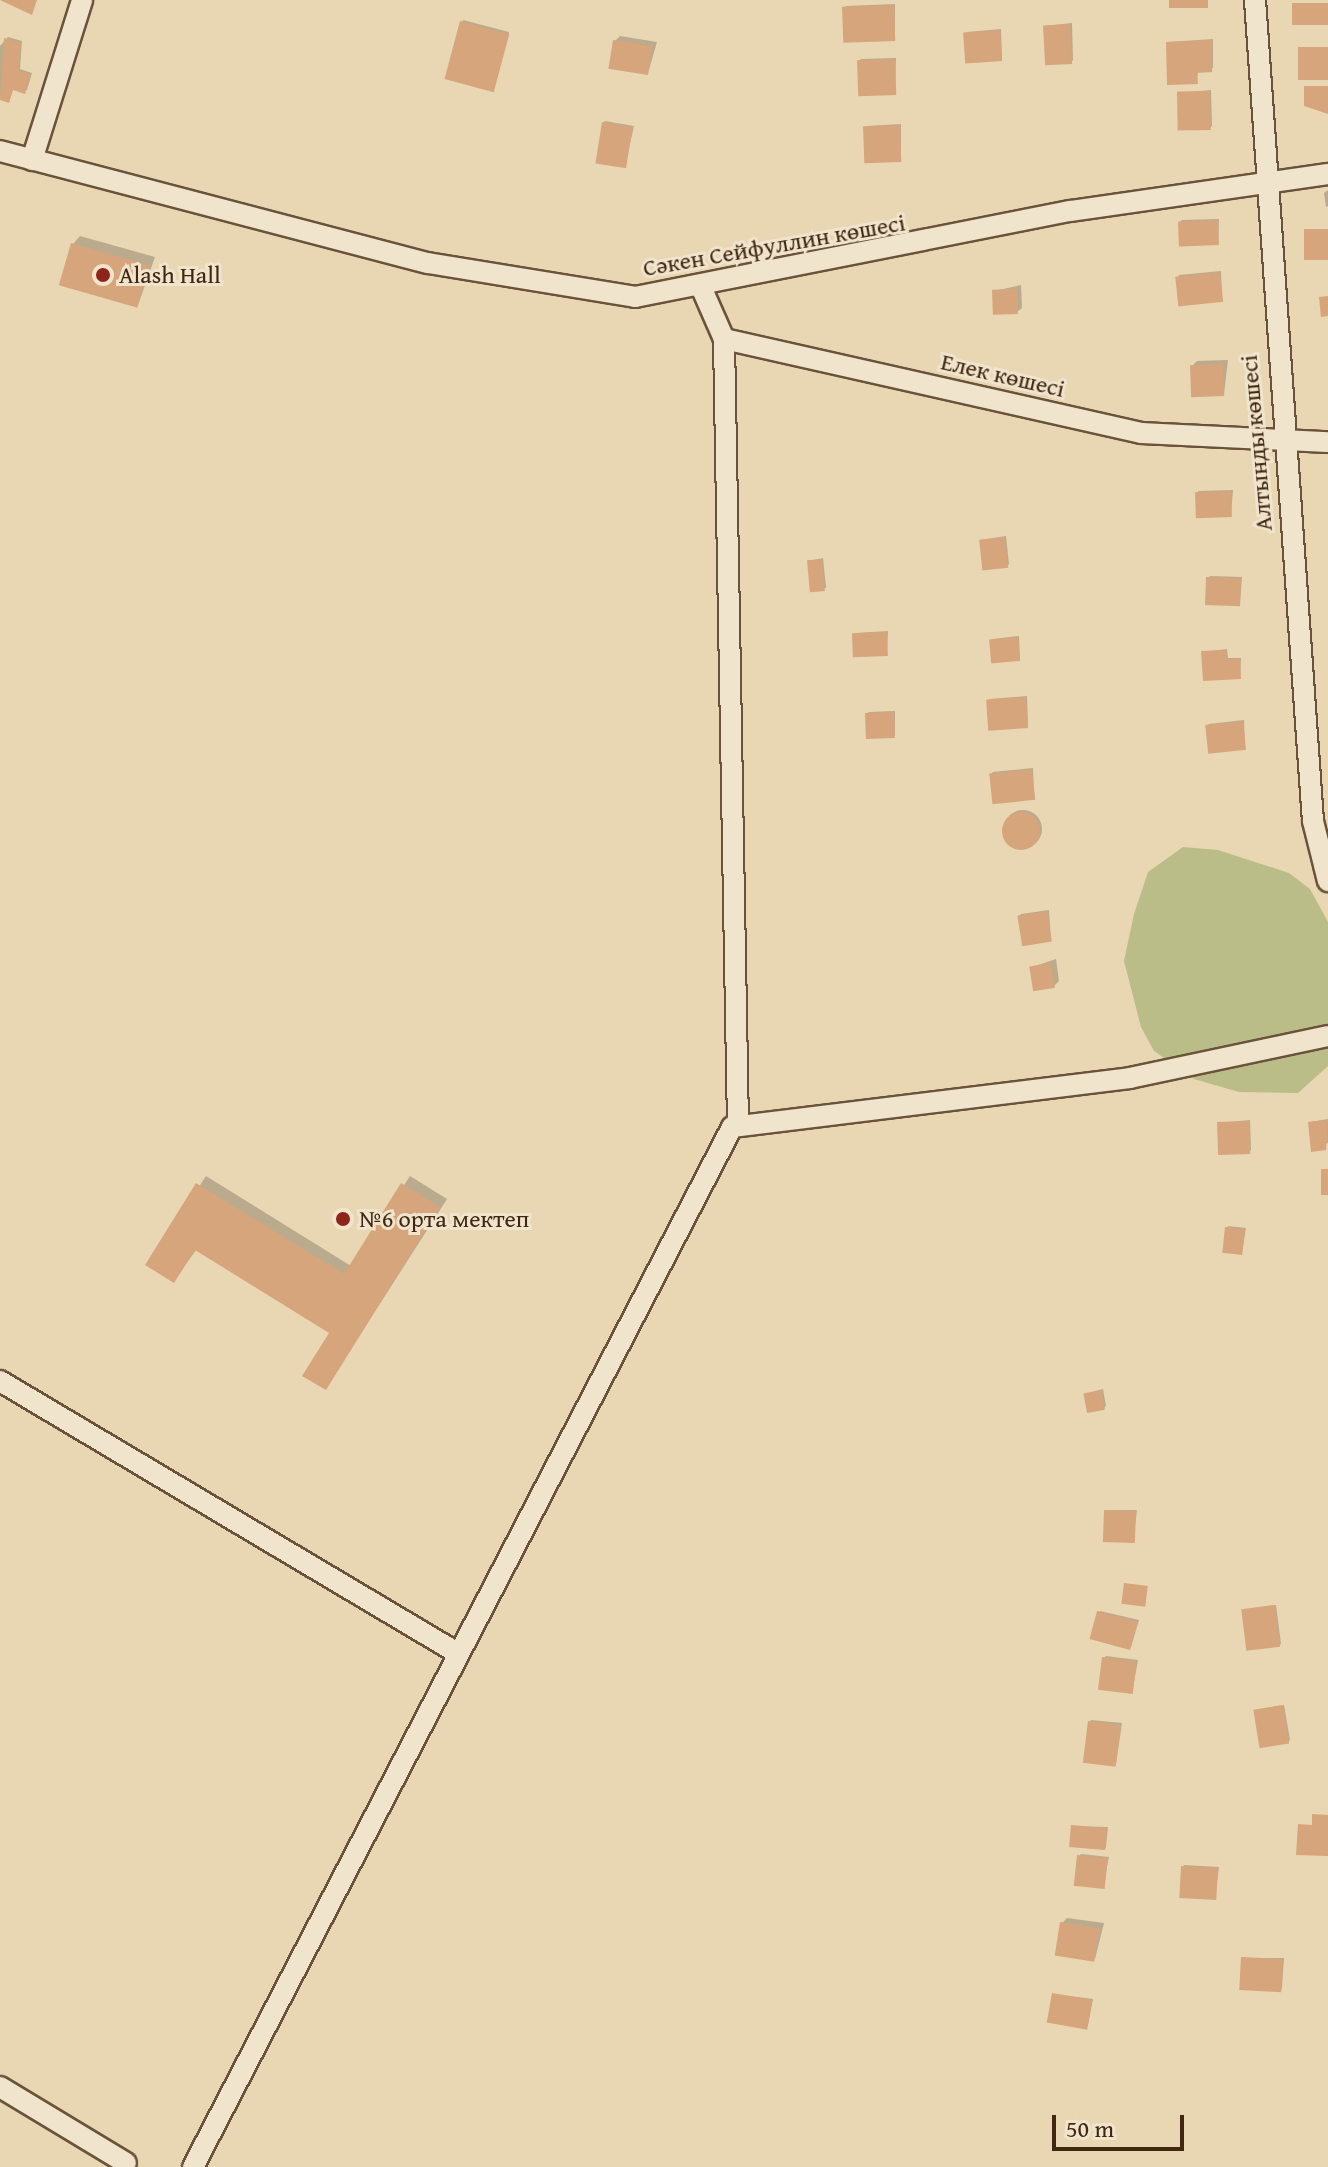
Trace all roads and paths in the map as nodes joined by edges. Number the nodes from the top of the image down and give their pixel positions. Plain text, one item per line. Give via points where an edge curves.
1 (82, 0) edge
2 (1255, 0) edge
3 (0, 151) edge
4 (32, 160) junction
5 (1328, 174) edge
6 (1262, 184) junction
7 (702, 289) junction
8 (724, 339) junction
9 (1328, 442) edge
10 (1282, 445) junction
11 (1328, 881) edge
12 (1328, 1036) edge
13 (738, 1126) junction
14 (0, 1381) edge
15 (454, 1651) junction
16 (0, 2087) edge
17 (126, 2163) dead end
18 (193, 2167) edge

1 - 4 street
2 - 6 street, Алтынды көшесі
3 - 4 street, Сәкен Сейфуллин көшесі
4 - 7 street, Сәкен Сейфуллин көшесі via 428,263 635,297
5 - 6 street, Сәкен Сейфуллин көшесі
6 - 7 street, Сәкен Сейфуллин көшесі via 1071,211
6 - 10 street, Алтынды көшесі
7 - 8 street
8 - 10 street, Елек көшесі via 1141,433
8 - 13 street
9 - 10 street, Елек көшесі
10 - 11 street, Алтынды көшесі via 1313,821
12 - 13 street via 1130,1078
13 - 15 street
14 - 15 street
15 - 18 street
16 - 17 street

